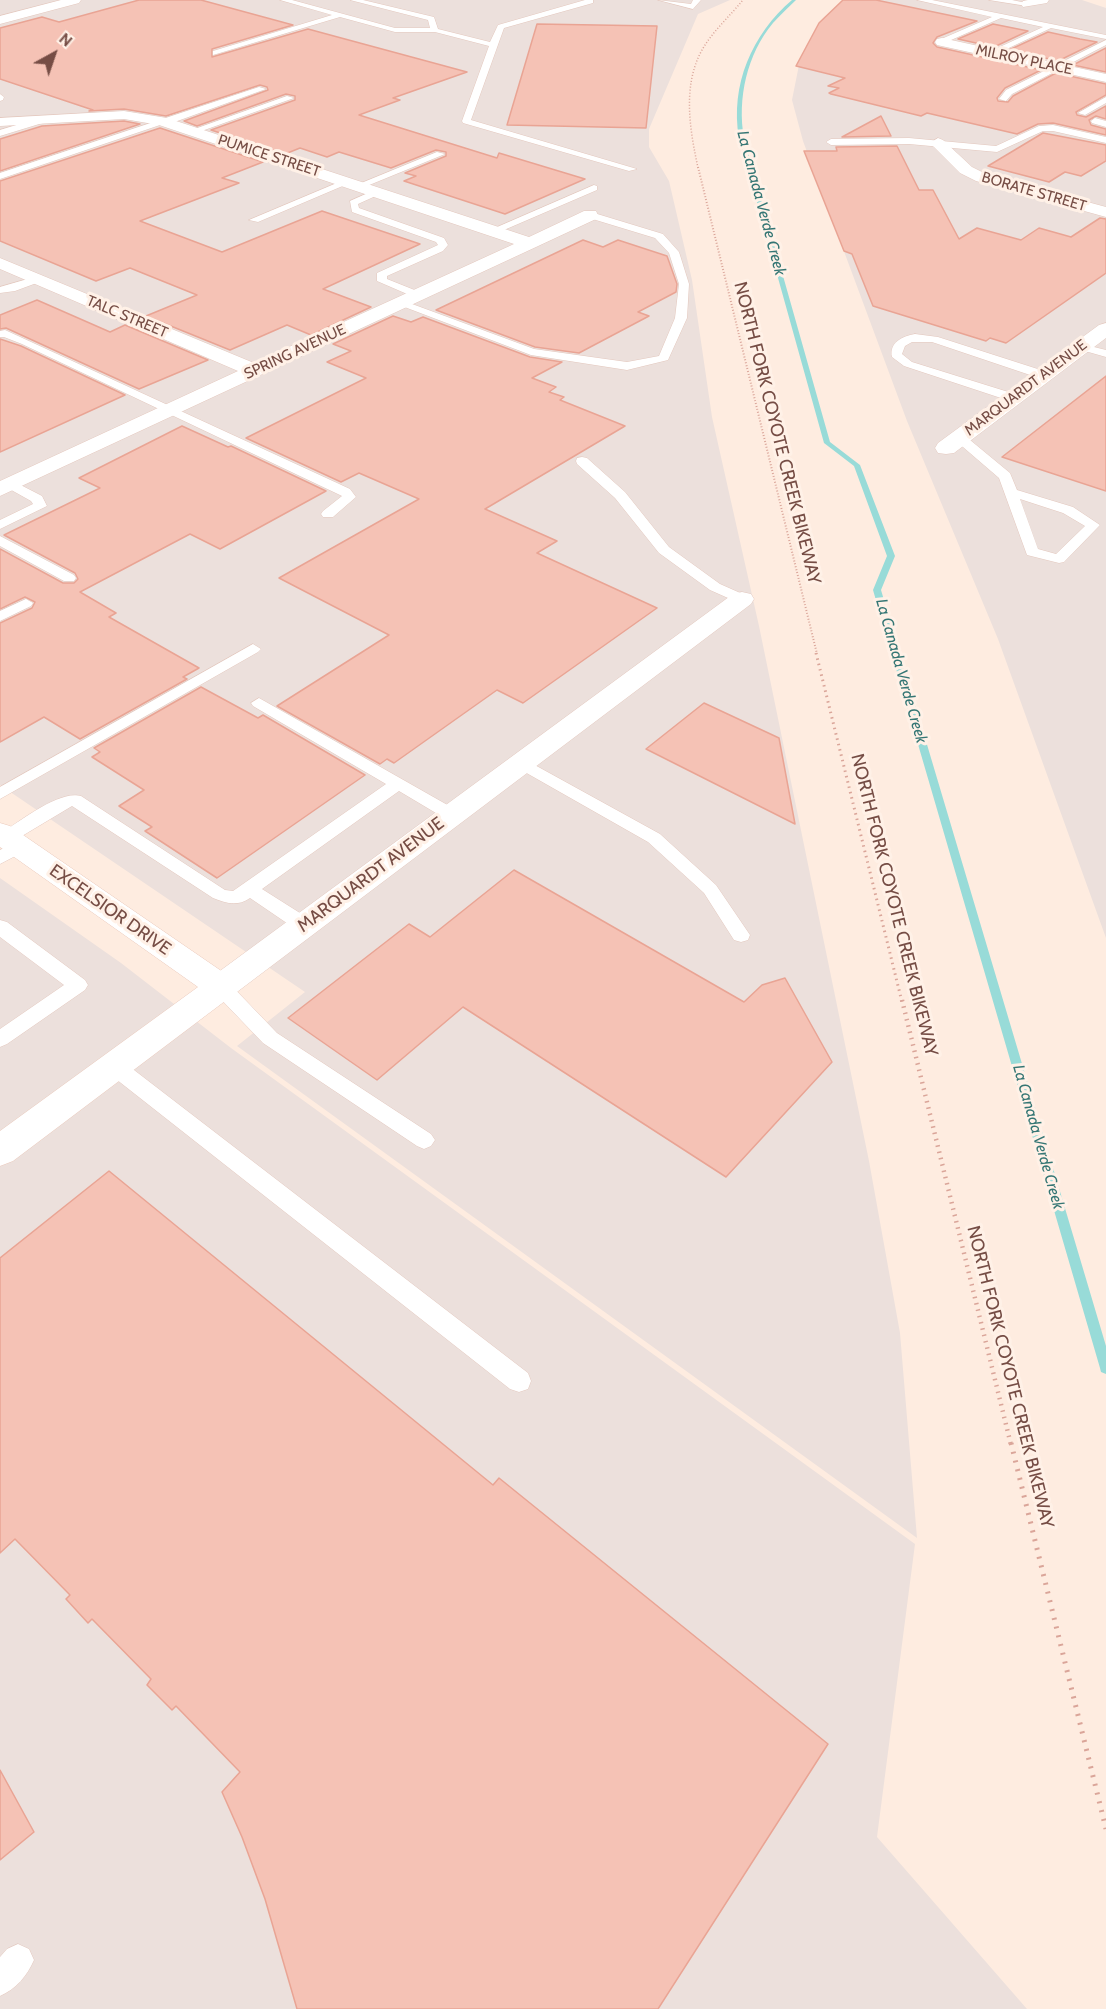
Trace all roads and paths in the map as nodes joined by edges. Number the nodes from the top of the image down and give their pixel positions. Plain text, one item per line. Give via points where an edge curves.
1 (75, 0) edge
2 (284, 0) edge
3 (354, 0) edge
4 (662, 0) edge
5 (696, 0) edge
6 (743, 0) edge
7 (921, 0) edge
8 (993, 0) edge
9 (1043, 0) edge
10 (590, 1) edge
11 (1027, 3) joint
12 (340, 15) junction
13 (1000, 16) junction
14 (0, 20) edge
15 (1050, 26) junction
16 (435, 30) junction
17 (1106, 37) edge
18 (942, 42) joint
19 (1106, 42) edge
20 (493, 45) junction
21 (216, 53) dead end
22 (994, 54) junction
23 (1059, 68) junction
24 (1106, 78) edge
25 (262, 89) dead end
26 (290, 98) dead end
27 (1003, 99) dead end
28 (1106, 100) edge
29 (1082, 113) dead end
30 (46, 119) junction
31 (1095, 121) dead end
32 (0, 122) edge
33 (164, 122) junction
34 (1106, 124) edge
35 (193, 131) junction
36 (0, 133) edge
37 (1106, 140) edge
38 (831, 142) dead end
39 (938, 142) junction
40 (440, 154) dead end
41 (632, 169) dead end
42 (0, 176) edge
43 (353, 184) junction
44 (594, 188) dead end
45 (377, 192) junction
46 (1106, 212) edge
47 (590, 215) joint
48 (254, 220) dead end
49 (493, 231) junction
50 (530, 243) junction
51 (0, 263) edge
52 (38, 279) junction
53 (0, 290) edge
54 (409, 299) junction
55 (1106, 329) edge
56 (0, 334) edge
57 (1082, 346) junction
58 (1106, 354) edge
59 (255, 371) junction
60 (1043, 375) junction
61 (1014, 398) junction
62 (170, 410) junction
63 (953, 443) joint
64 (582, 461) dead end
65 (5, 487) edge
66 (1010, 492) junction
67 (328, 514) dead end
68 (0, 525) edge
69 (0, 540) edge
70 (69, 578) dead end
71 (742, 599) joint
72 (26, 603) dead end
73 (0, 617) edge
74 (253, 649) dead end
75 (259, 703) dead end
76 (522, 763) junction
77 (398, 784) junction
78 (0, 794) edge
79 (452, 815) junction
80 (6, 844) edge
81 (250, 889) junction
82 (304, 924) junction
83 (0, 927) edge
84 (741, 935) dead end
85 (221, 987) junction
86 (0, 1039) edge
87 (114, 1066) junction
88 (424, 1140) dead end
89 (0, 1151) edge
90 (519, 1381) dead end
91 (1106, 1829) edge

1 - 14 street
2 - 12 lane
3 - 16 lane via 431,19
4 - 5 lane via 693,7
6 - 91 path, NORTH FORK COYOTE CREEK BIKEWAY via 702,51 690,82 690,131 696,162
7 - 13 lane
8 - 11 lane
9 - 11 street
10 - 20 lane via 501,27
12 - 16 lane via 395,30
12 - 21 lane
13 - 15 lane
13 - 18 lane
15 - 17 lane
15 - 22 lane
16 - 20 lane
18 - 22 street, MILROY PLACE
19 - 23 lane
20 - 41 lane via 466,121
22 - 23 street, MILROY PLACE
23 - 24 street, MILROY PLACE
23 - 27 lane via 1009,92
25 - 33 lane
26 - 35 lane
28 - 29 lane
30 - 32 street, PUMICE STREET
30 - 33 street, PUMICE STREET via 124,115
30 - 36 lane
31 - 34 lane
33 - 35 street, PUMICE STREET
33 - 42 lane
35 - 43 street, PUMICE STREET
37 - 39 lane via 1042,128 997,149
38 - 39 lane
39 - 46 street, BORATE STREET via 966,170 982,178
40 - 43 lane
43 - 45 street, PUMICE STREET
43 - 48 lane
44 - 49 lane
45 - 49 street, PUMICE STREET
45 - 54 lane via 353,203 355,210 431,236 443,245 381,275 382,281
47 - 50 street, SPRING AVENUE
47 - 54 lane via 659,236 674,252 684,284 681,318 664,358 627,366 531,352
49 - 50 street, PUMICE STREET
50 - 54 street, SPRING AVENUE
51 - 52 street, TALC STREET
52 - 53 lane
52 - 59 street, TALC STREET
54 - 59 street, SPRING AVENUE
55 - 57 street, MARQUARDT AVENUE
56 - 62 lane via 26,342
57 - 58 lane
57 - 60 street, MARQUARDT AVENUE
59 - 62 street, SPRING AVENUE
60 - 61 street, MARQUARDT AVENUE
60 - 61 lane via 934,339 904,340 897,346 896,355 908,364
61 - 63 street, MARQUARDT AVENUE
62 - 65 street, SPRING AVENUE
62 - 67 lane via 345,492 349,497
63 - 66 lane via 1005,476
64 - 71 lane via 620,495 664,550 715,587
65 - 68 lane via 36,499 40,506
66 - 66 lane via 1032,552 1059,559 1093,525 1068,510
69 - 70 lane
71 - 76 street, MARQUARDT AVENUE
72 - 73 lane
74 - 78 lane
75 - 77 lane
76 - 79 street, MARQUARDT AVENUE
76 - 84 lane via 654,838 710,889
77 - 79 lane
77 - 81 lane
79 - 82 street, MARQUARDT AVENUE
80 - 81 lane via 64,802 75,800 219,894 238,897
80 - 85 street, EXCELSIOR DRIVE
81 - 82 lane
82 - 85 street, MARQUARDT AVENUE
83 - 86 lane via 78,985
85 - 87 street, MARQUARDT AVENUE
85 - 88 lane via 270,1038
87 - 89 street, MARQUARDT AVENUE
87 - 90 lane

